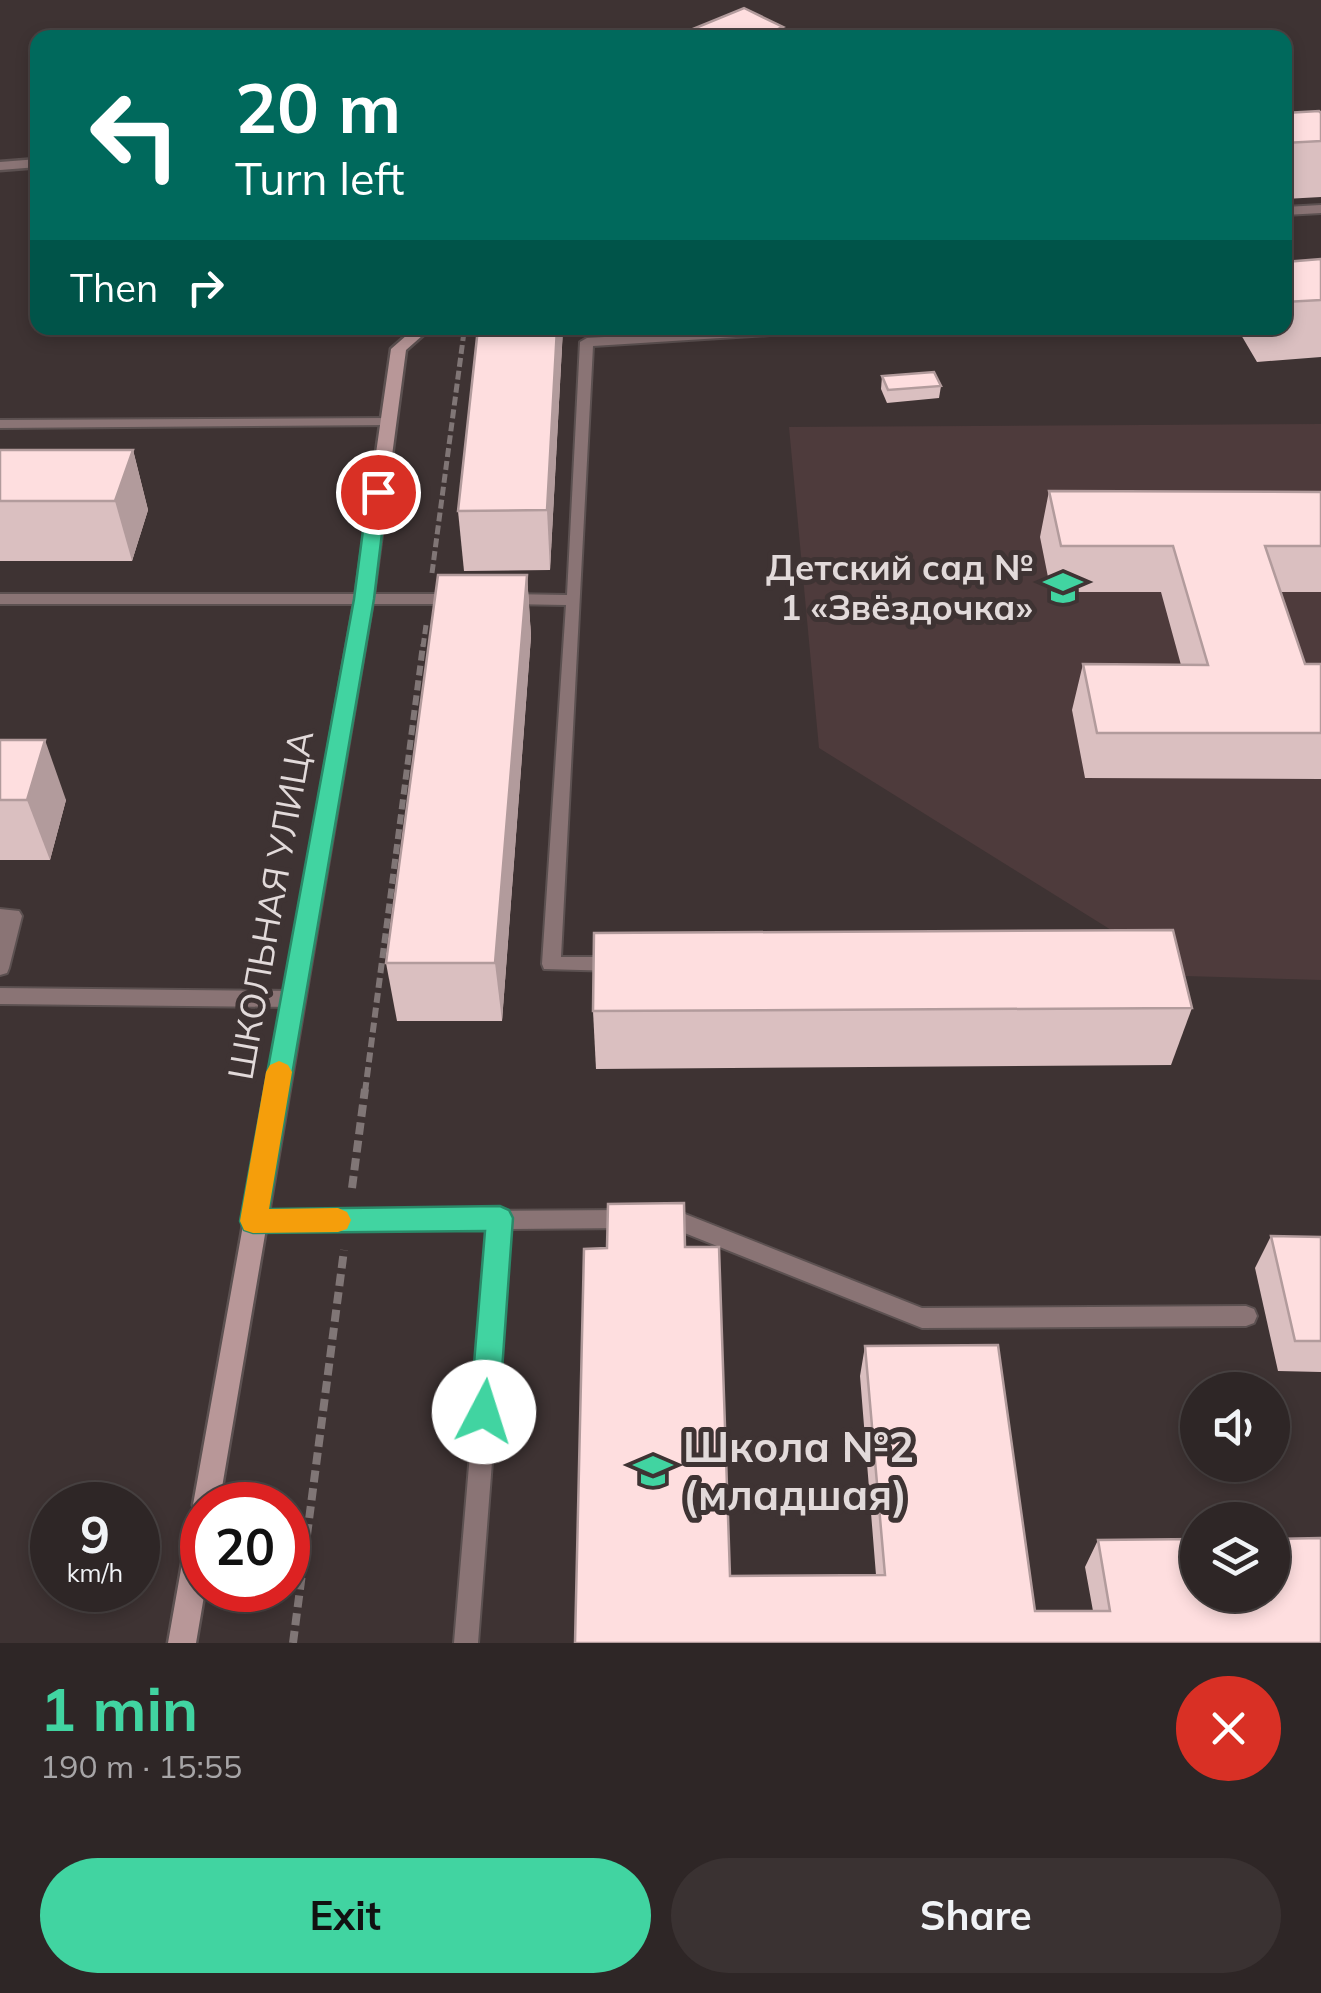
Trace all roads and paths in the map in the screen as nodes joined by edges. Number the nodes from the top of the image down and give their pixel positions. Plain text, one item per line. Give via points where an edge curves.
1 (30, 164) edge
2 (0, 166) edge
3 (1321, 209) edge
4 (1292, 211) edge
5 (415, 335) edge
6 (464, 335) edge
7 (702, 335) edge
8 (387, 422) junction
9 (0, 424) edge
10 (0, 598) edge
11 (429, 598) junction
12 (364, 599) junction
13 (574, 600) junction
14 (0, 916) edge
15 (629, 964) edge
16 (0, 968) edge
17 (0, 996) edge
18 (292, 999) junction
19 (500, 1218) junction
20 (348, 1220) junction
21 (253, 1221) junction
22 (1246, 1316) dead end
23 (210, 1482) edge
24 (187, 1612) edge
25 (182, 1643) edge
26 (293, 1643) edge
27 (466, 1643) edge

1 - 2 street
3 - 4 lane
5 - 8 street, ШКОЛЬНАЯ УЛИЦА via 399,349
6 - 11 path
7 - 13 lane via 587,342
8 - 9 lane
8 - 12 street, ШКОЛЬНАЯ УЛИЦА
10 - 12 lane
11 - 12 lane
11 - 13 lane
11 - 20 path
12 - 18 street, ШКОЛЬНАЯ УЛИЦА
13 - 15 lane via 551,964
14 - 16 lane via 14,916
17 - 18 lane
18 - 21 street, ШКОЛЬНАЯ УЛИЦА
19 - 20 lane
19 - 22 lane via 673,1219 922,1318
19 - 27 lane
20 - 21 lane
20 - 26 path
21 - 23 street, ШКОЛЬНАЯ УЛИЦА
24 - 25 street

